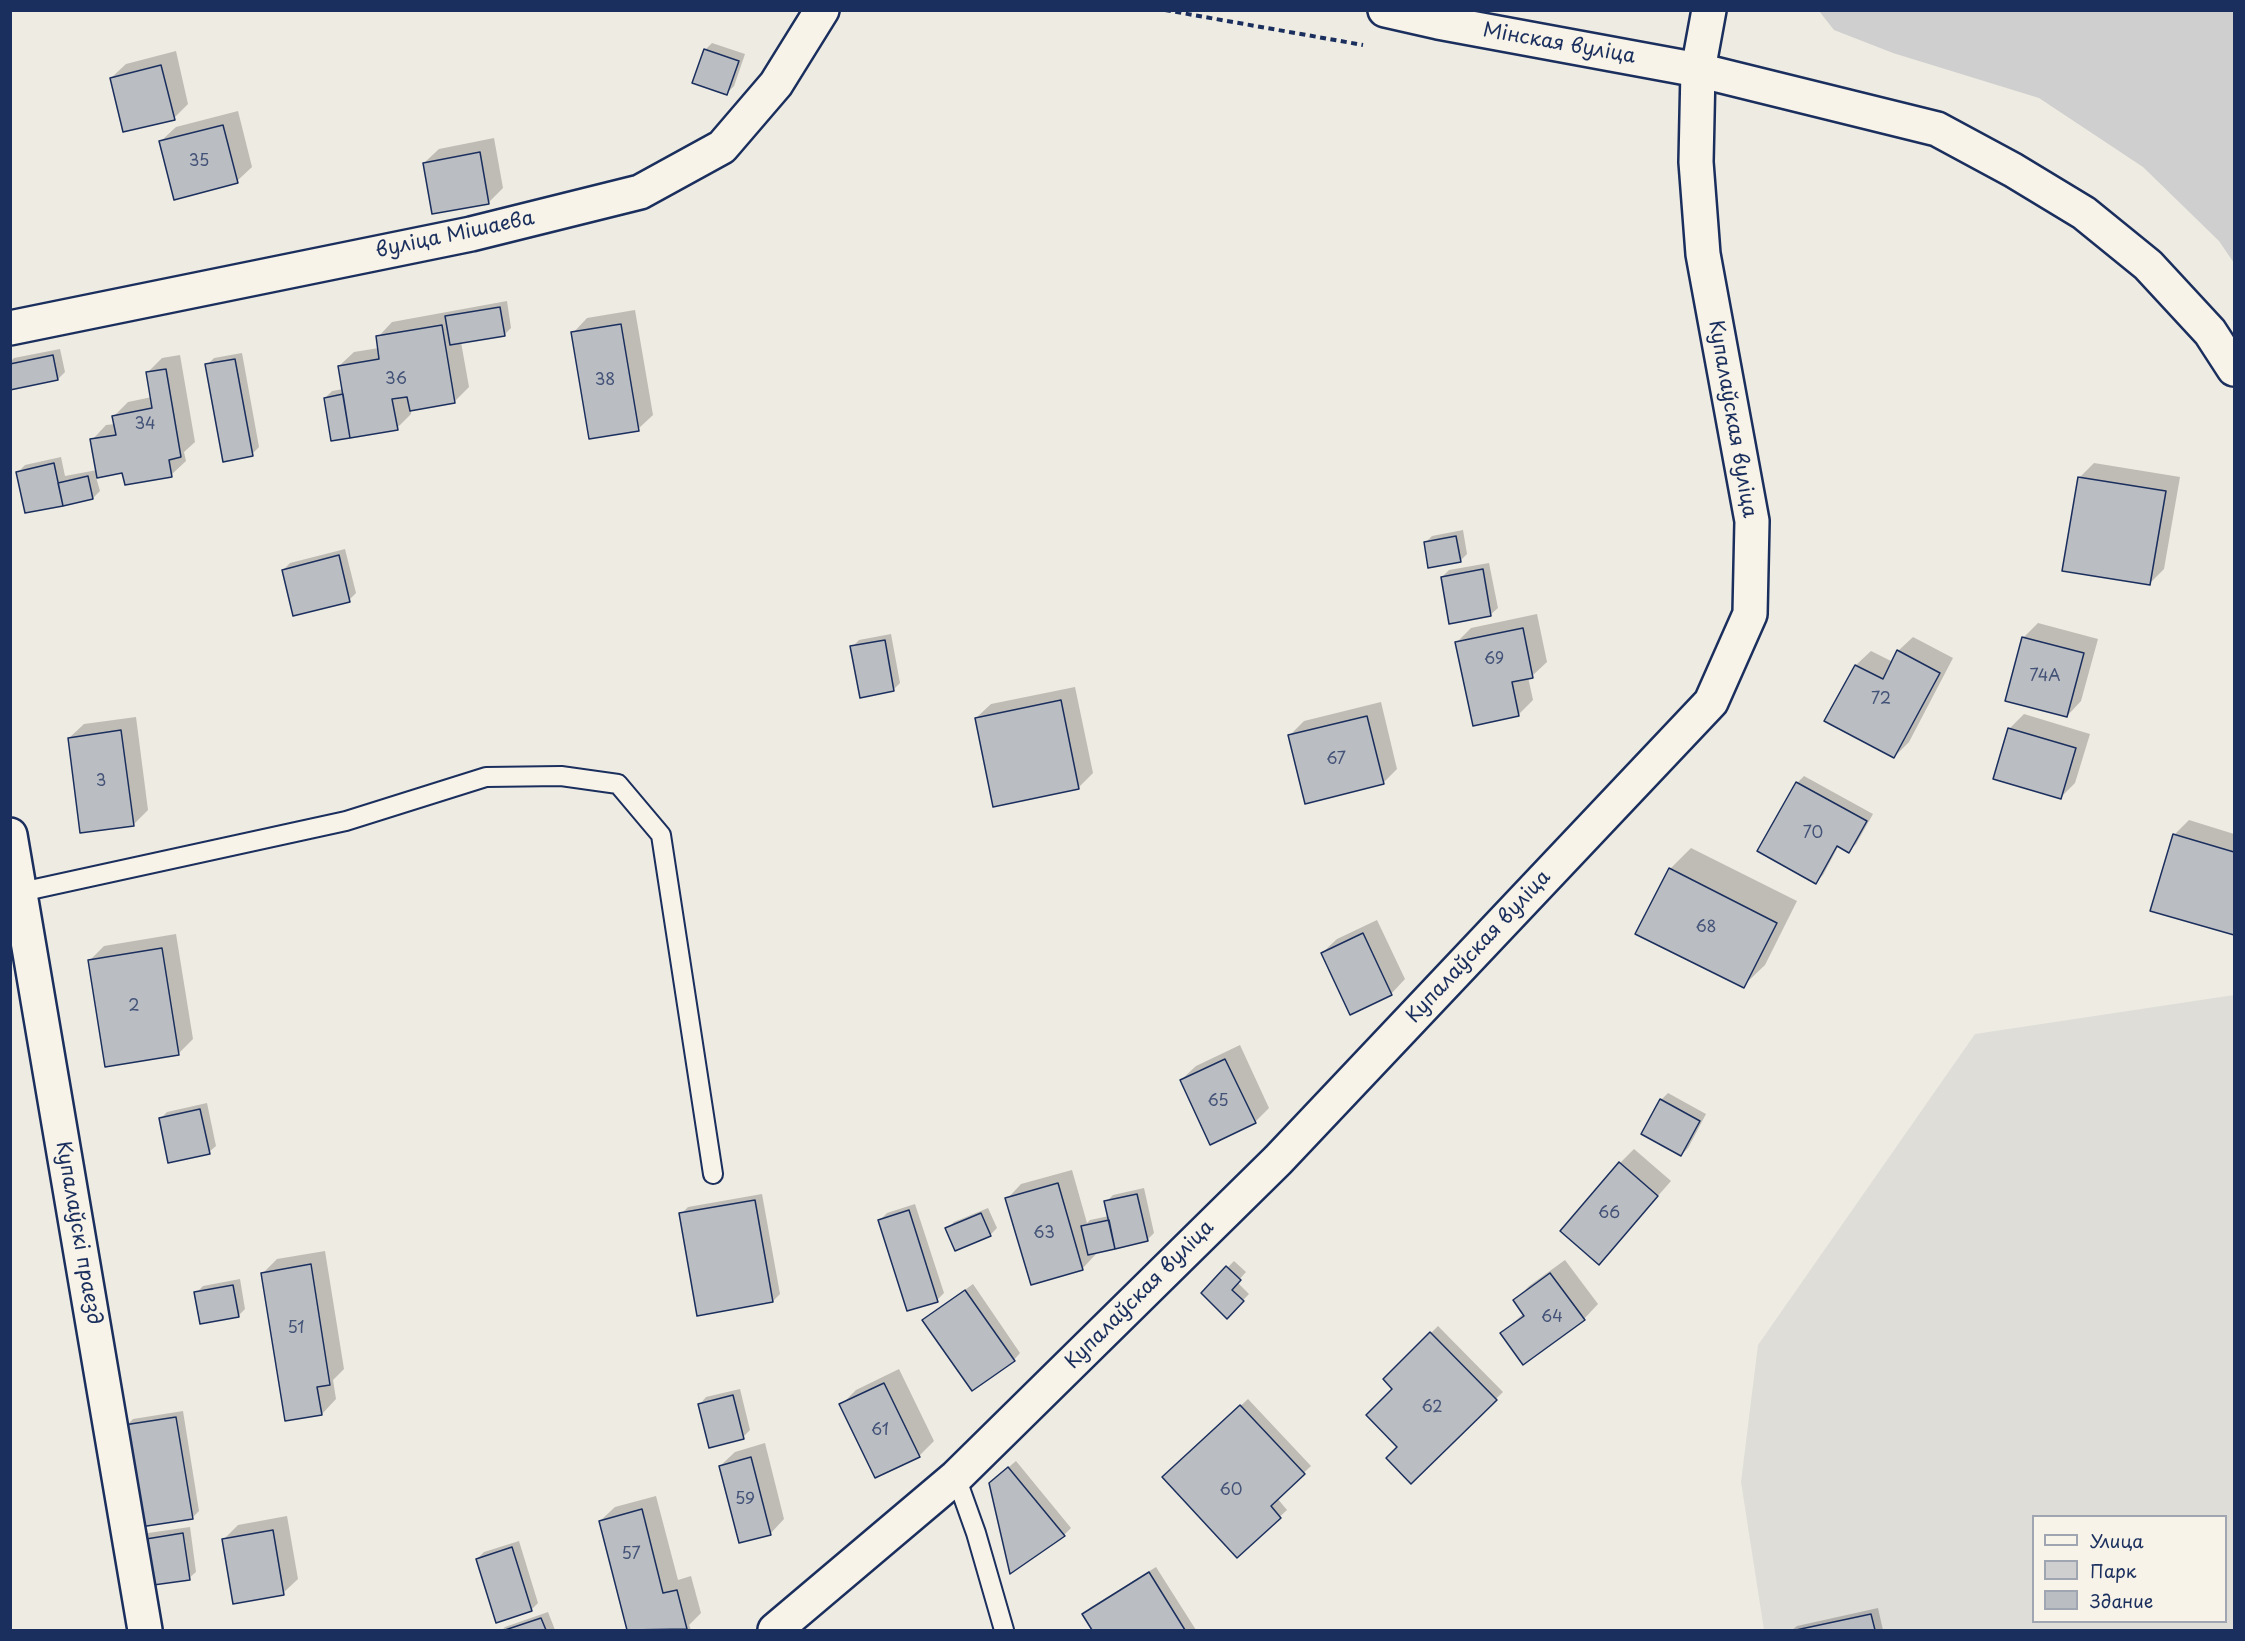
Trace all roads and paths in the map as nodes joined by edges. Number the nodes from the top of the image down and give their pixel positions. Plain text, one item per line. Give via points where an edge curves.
1 (822, 10) edge
2 (1166, 10) edge
3 (1385, 10) edge
4 (1709, 10) edge
5 (1374, 46) dead end
6 (1698, 70) junction
7 (10, 328) edge
8 (2235, 369) edge
9 (10, 835) edge
10 (15, 893) edge
11 (712, 1174) dead end
12 (956, 1477) junction
13 (145, 1630) edge
14 (775, 1630) edge
15 (1004, 1630) edge

1 - 7 street, вуліца Мішаева via 776,84 722,147 640,192 471,234
2 - 5 path
3 - 6 street, Мінская вуліца
4 - 6 street, Купалаўская вуліца
6 - 8 street, Мінская вуліца via 1937,129 2013,170 2084,213 2148,265 2210,332
6 - 12 street, Купалаўская вуліца via 1696,162 1703,254 1752,520 1749,615 1711,702 1278,1160
9 - 10 street, Купалаўскі праезд
10 - 11 lane via 346,821 486,777 561,776 618,784 661,835
10 - 13 street, Купалаўскі праезд
12 - 14 street, Купалаўская вуліца
12 - 15 lane

